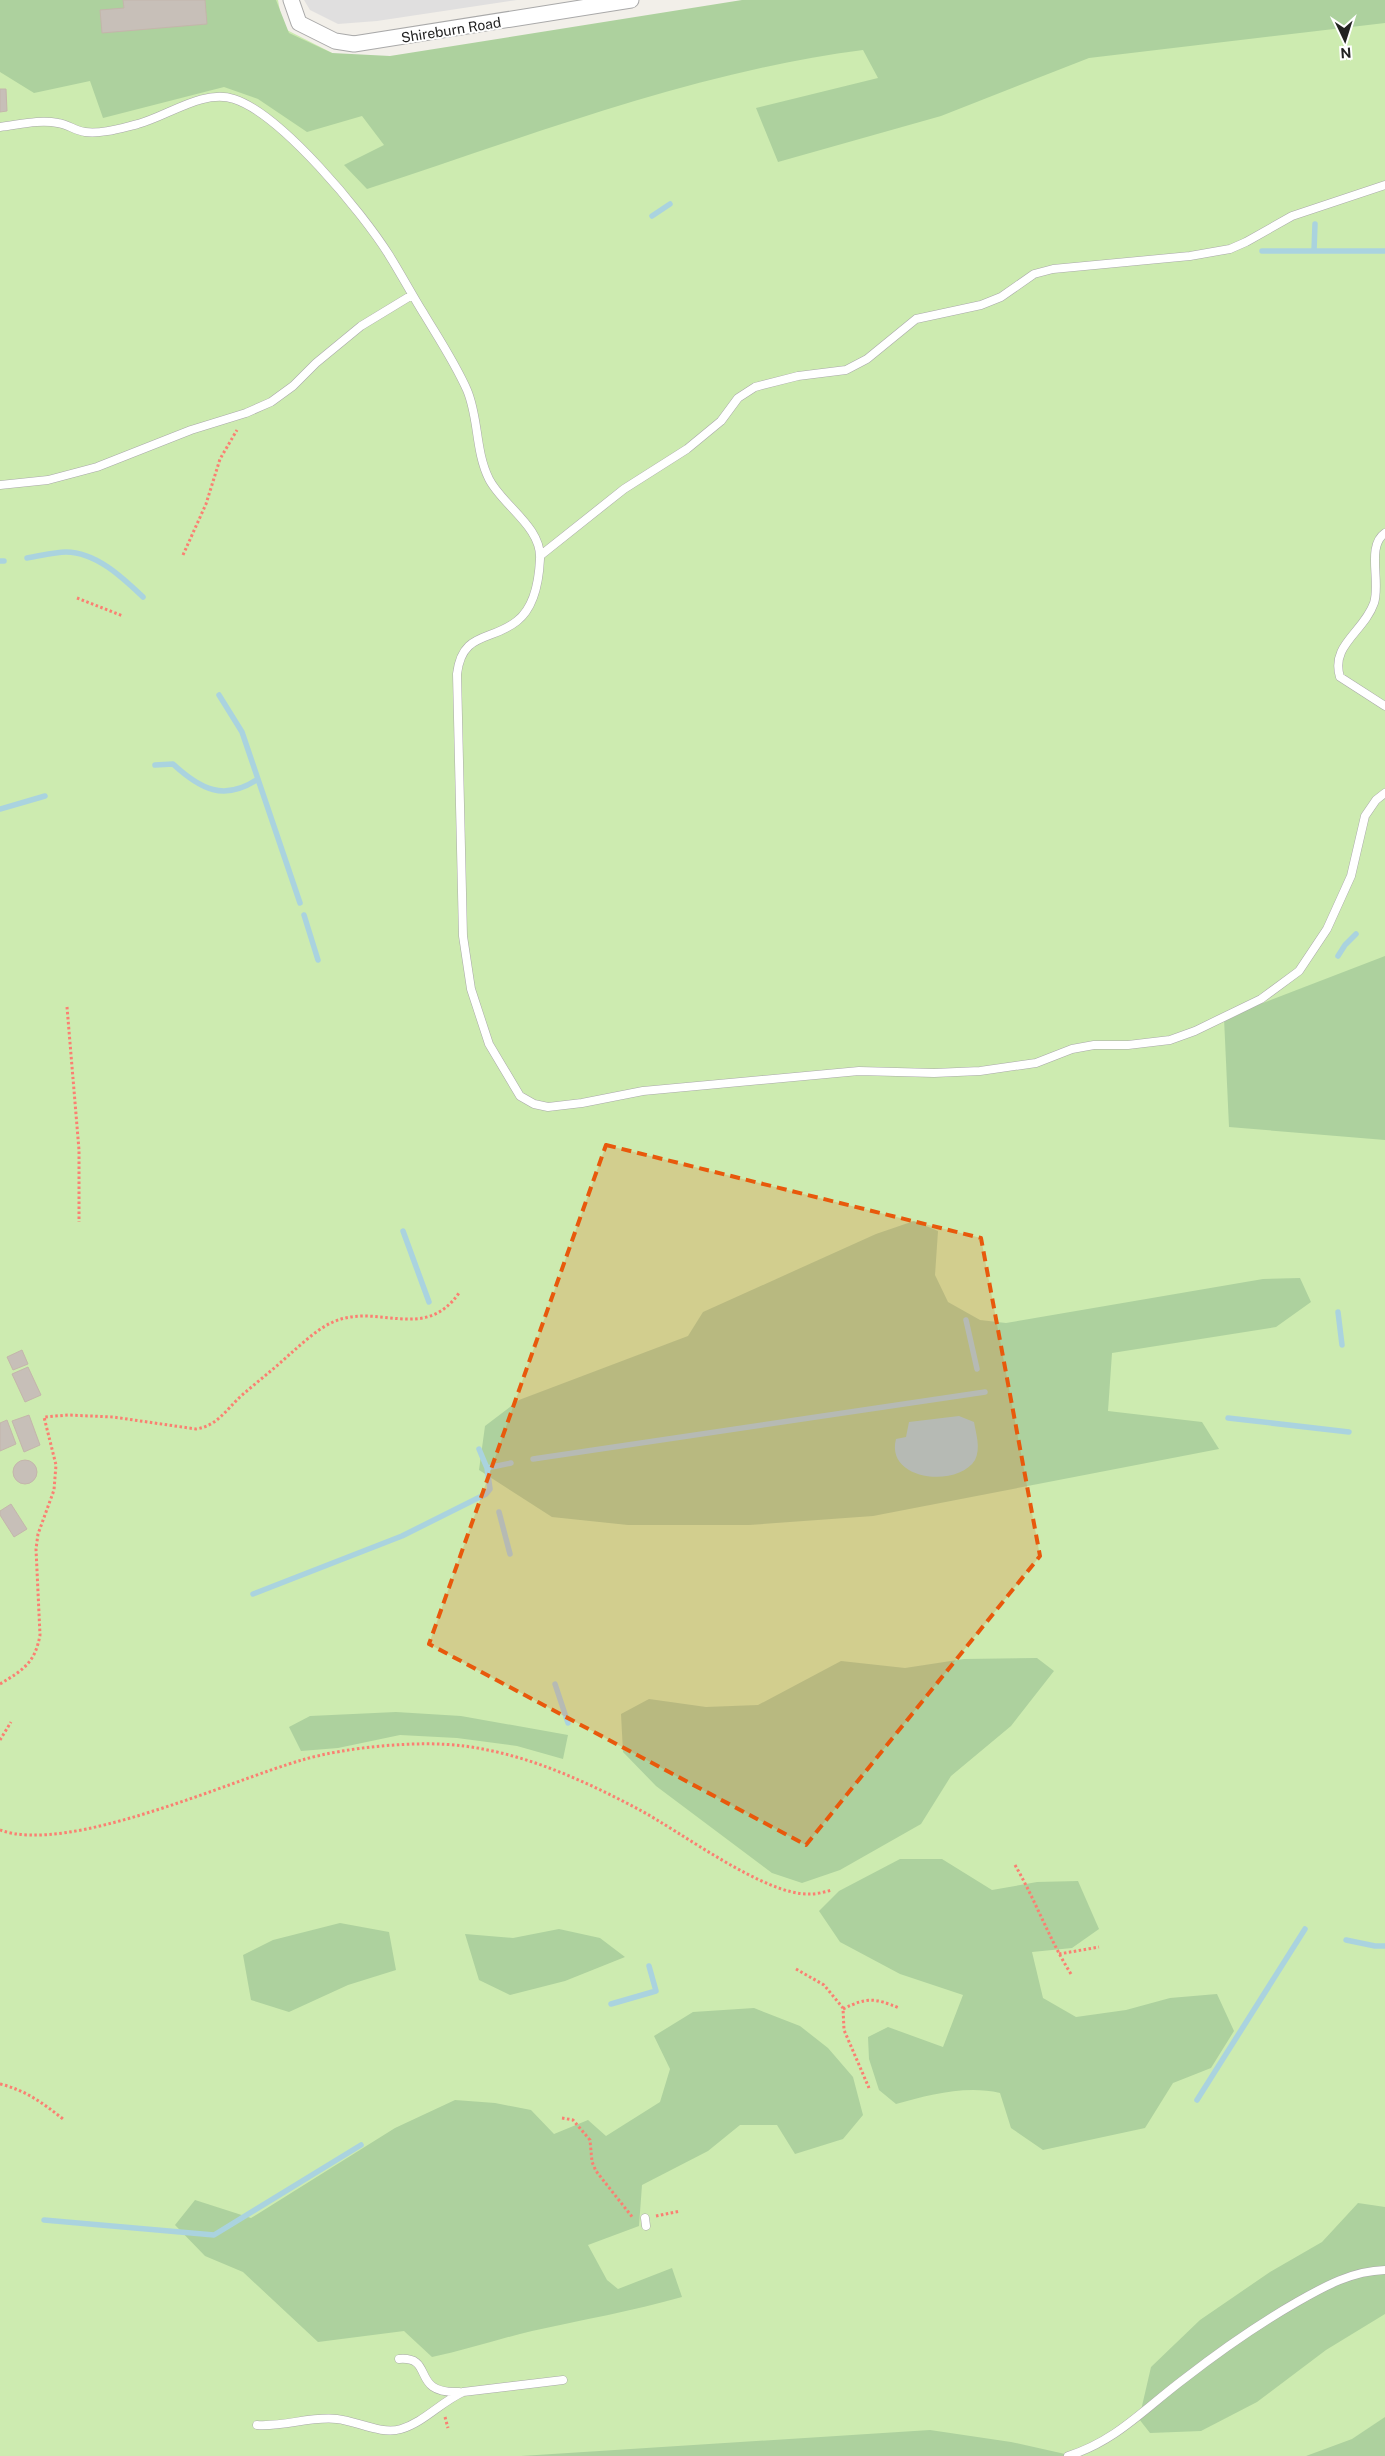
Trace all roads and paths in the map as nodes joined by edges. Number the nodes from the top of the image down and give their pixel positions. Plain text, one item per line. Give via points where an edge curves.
1 (291, 0) edge
2 (631, 0) edge
3 (0, 127) edge
4 (1385, 185) edge
5 (412, 295) junction
6 (240, 427) dead end
7 (0, 485) edge
8 (1385, 533) edge
9 (182, 555) dead end
10 (540, 555) junction
11 (77, 598) dead end
12 (123, 616) dead end
13 (1385, 706) edge
14 (1385, 793) edge
15 (67, 1007) dead end
16 (79, 1222) dead end
17 (459, 1294) dead end
18 (0, 1684) edge
19 (11, 1722) dead end
20 (0, 1740) edge
21 (0, 1830) edge
22 (1015, 1865) dead end
23 (832, 1890) dead end
24 (1099, 1947) dead end
25 (1058, 1954) junction
26 (796, 1969) dead end
27 (1071, 1974) dead end
28 (899, 2008) dead end
29 (843, 2009) junction
30 (0, 2084) edge
31 (869, 2088) dead end
32 (63, 2118) dead end
33 (562, 2118) dead end
34 (680, 2210) dead end
35 (1385, 2270) edge
36 (399, 2359) dead end
37 (563, 2380) dead end
38 (463, 2392) junction
39 (258, 2425) dead end
40 (1068, 2456) edge

1 - 2 street, Shireburn Road via 299,23 335,41 354,44
3 - 5 lane via 58,122 84,132 108,131 141,123 214,96 243,102 271,120 310,157 388,254
4 - 10 lane via 1292,216 1230,249 1053,269 1034,274 1001,297 981,306 916,319 867,359 846,370 798,376 755,387 738,398 721,421 687,449 624,489
5 - 7 lane via 354,331 271,402 97,467 48,480
5 - 10 lane via 458,369 468,392 484,470 492,485 533,534
6 - 9 path via 220,459 206,504
8 - 13 lane via 1374,550 1378,582 1374,602 1366,619 1344,645 1337,667 1340,678
10 - 14 lane via 539,578 525,612 512,624 470,644 459,660 457,674 461,880 467,967 489,1044 520,1096 534,1104 548,1107 643,1091 859,1071 980,1071 1036,1063 1072,1049 1170,1040 1195,1031 1261,999 1299,970 1327,929 1351,876 1365,816
11 - 12 path
15 - 16 path via 80,1150
17 - 18 path via 441,1313 427,1318 365,1317 334,1322 263,1377 207,1427 191,1428 95,1415 44,1418 56,1466 54,1490 36,1549 40,1635 31,1662
19 - 20 path
21 - 23 path via 30,1836 84,1828 144,1814 304,1759 336,1753 419,1744 462,1746 544,1764 638,1809 761,1882 809,1894
22 - 25 path via 1032,1894
24 - 25 path
25 - 27 path
26 - 29 path via 824,1985
28 - 29 path via 870,1999
29 - 31 path via 844,2030
30 - 32 path via 36,2098
33 - 34 path via 573,2120 590,2140 594,2167 629,2215 646,2222
35 - 40 lane via 1356,2273 1321,2288 1263,2322 1183,2379 1109,2439
36 - 38 lane via 415,2360 428,2385 437,2391
37 - 38 lane
38 - 39 lane via 398,2430 327,2418 274,2426

